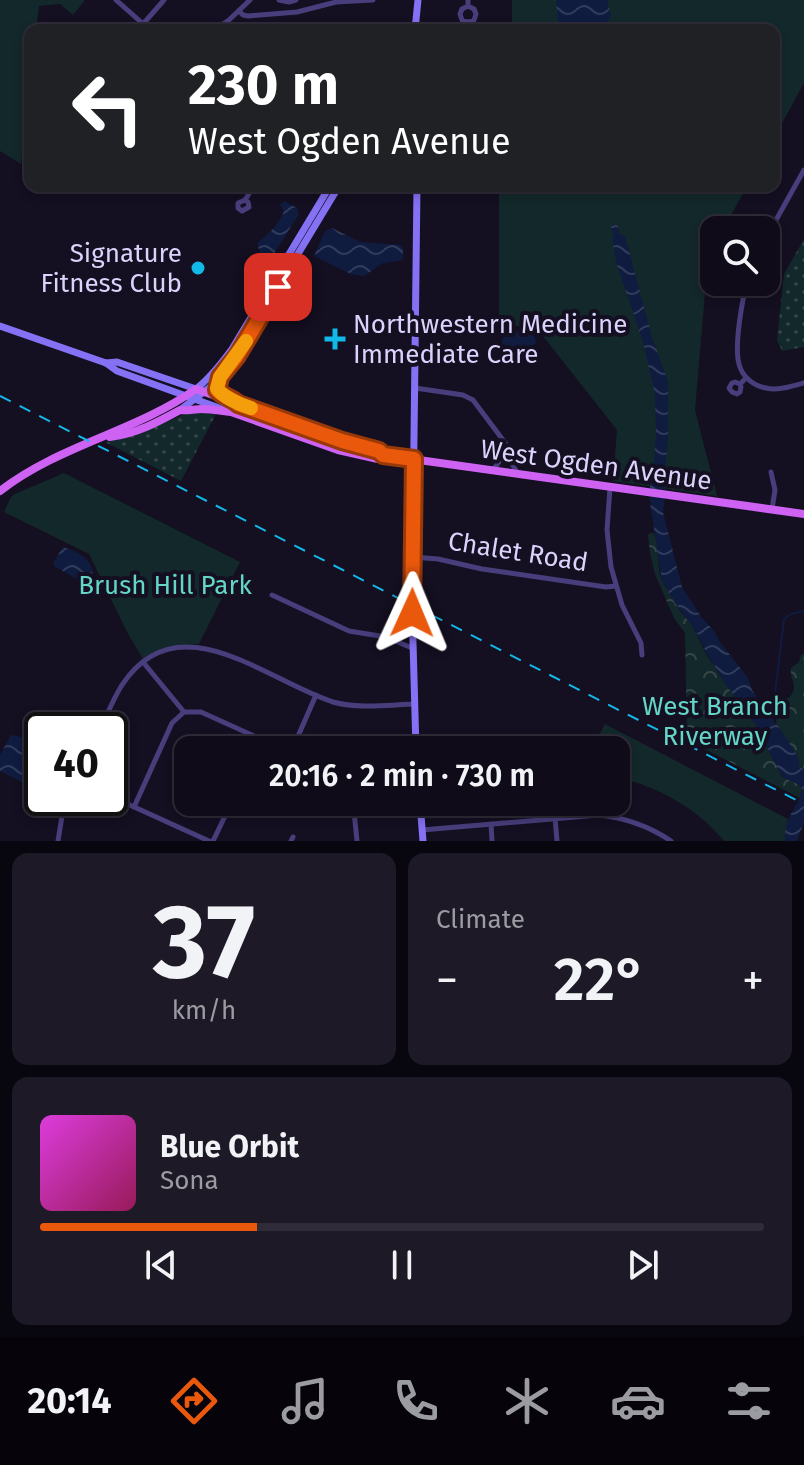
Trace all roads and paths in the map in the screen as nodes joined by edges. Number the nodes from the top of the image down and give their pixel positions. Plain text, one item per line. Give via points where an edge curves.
1 (116, 0) edge
2 (164, 0) edge
3 (250, 0) edge
4 (279, 0) edge
5 (296, 0) edge
6 (373, 0) edge
7 (418, 0) edge
8 (239, 11) junction
9 (143, 24) joint
10 (222, 24) edge
11 (416, 24) edge
12 (804, 170) edge
13 (250, 192) edge
14 (329, 192) edge
15 (329, 192) edge
16 (417, 192) edge
17 (245, 200) dead end
18 (778, 216) edge
19 (744, 296) edge
20 (0, 326) edge
21 (220, 377) junction
22 (746, 378) junction
23 (804, 383) edge
24 (740, 384) dead end
25 (414, 388) junction
26 (196, 394) junction
27 (238, 404) junction
28 (180, 410) junction
29 (231, 412) junction
30 (98, 439) junction
31 (508, 451) junction
32 (383, 455) junction
33 (414, 459) junction
34 (493, 470) junction
35 (771, 472) dead end
36 (517, 474) junction
37 (610, 487) junction
38 (0, 491) edge
39 (772, 509) junction
40 (804, 514) edge
41 (413, 557) junction
42 (616, 586) junction
43 (272, 595) dead end
44 (412, 648) junction
45 (642, 655) dead end
46 (143, 662) junction
47 (316, 695) junction
48 (413, 704) junction
49 (108, 712) edge
50 (184, 712) junction
51 (254, 736) edge
52 (298, 736) edge
53 (415, 736) edge
54 (128, 804) edge
55 (134, 807) junction
56 (62, 816) edge
57 (225, 816) edge
58 (354, 816) edge
59 (421, 816) edge
60 (555, 818) junction
61 (491, 824) junction
62 (422, 830) junction
63 (58, 841) edge
64 (211, 841) edge
65 (357, 841) edge
66 (423, 841) edge
67 (492, 841) edge
68 (557, 841) edge
69 (671, 841) edge

1 - 9 street
2 - 9 street
3 - 8 street
4 - 5 street
6 - 8 street via 340,1 297,12 248,16
7 - 11 street
8 - 10 street
12 - 18 street
13 - 17 street
14 - 21 street
15 - 26 street via 232,349
16 - 25 street
19 - 22 street via 738,355
20 - 26 street via 106,363 117,362
21 - 26 street
21 - 27 street via 217,390
22 - 23 street via 769,389
22 - 24 street
25 - 31 street via 471,398
25 - 33 street
26 - 27 main road, West Ogden Avenue
26 - 28 street
26 - 29 street
26 - 30 main road
27 - 32 main road, West Ogden Avenue
28 - 29 main road
28 - 30 main road via 123,436
29 - 32 main road, West Ogden Avenue via 350,453 378,459
30 - 38 main road via 29,470
31 - 34 street
31 - 36 street
32 - 33 main road, West Ogden Avenue
33 - 34 main road, West Ogden Avenue
33 - 41 street
34 - 36 main road, West Ogden Avenue
35 - 39 street
36 - 37 main road, West Ogden Avenue
37 - 39 main road, West Ogden Avenue
37 - 42 street via 607,543
39 - 40 main road, West Ogden Avenue
41 - 42 street, Chalet Road
41 - 44 street
42 - 45 street
43 - 44 street via 349,631
44 - 48 street
46 - 47 street via 174,649 208,648
46 - 49 street via 119,689
46 - 50 street
47 - 48 street via 349,705
47 - 52 street
48 - 53 street
50 - 51 street via 201,712
50 - 55 street via 172,723
54 - 55 street
55 - 64 street
56 - 63 street
57 - 64 street
58 - 65 street
59 - 62 street
60 - 61 street
60 - 68 street
60 - 69 street via 619,818
61 - 62 street
61 - 67 street
62 - 66 street

